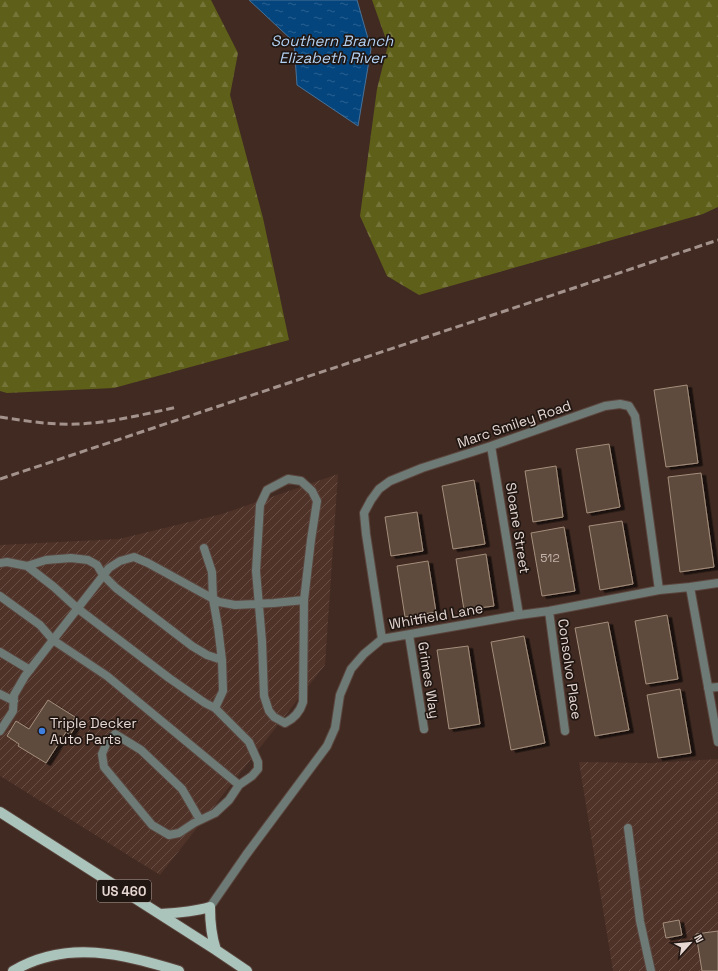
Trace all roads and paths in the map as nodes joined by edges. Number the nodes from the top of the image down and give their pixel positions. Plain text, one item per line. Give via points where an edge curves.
1 (491, 446) junction
2 (204, 548) dead end
3 (0, 563) edge
4 (27, 566) junction
5 (103, 575) junction
6 (718, 583) edge
7 (690, 587) junction
8 (659, 590) junction
9 (0, 596) edge
10 (213, 599) junction
11 (304, 600) junction
12 (259, 604) junction
13 (78, 608) junction
14 (549, 611) junction
15 (519, 615) junction
16 (409, 635) junction
17 (382, 639) junction
18 (53, 640) junction
19 (0, 652) edge
20 (222, 660) junction
21 (30, 670) junction
22 (718, 687) edge
23 (708, 688) junction
24 (0, 694) edge
25 (14, 701) junction
26 (215, 708) junction
27 (424, 728) dead end
28 (0, 731) edge
29 (565, 731) dead end
30 (718, 742) edge
31 (239, 785) junction
32 (0, 812) edge
33 (200, 820) junction
34 (628, 828) dead end
35 (210, 906) junction
36 (160, 914) junction
37 (216, 950) junction
38 (13, 971) edge
39 (179, 971) edge
40 (247, 971) edge
41 (651, 971) edge

1 - 8 street, Marc Smiley Road via 605,406 629,406 635,416
1 - 15 street, Sloane Street
1 - 17 street, Marc Smiley Road via 390,481 379,489 371,500 364,513
2 - 10 street via 212,572
3 - 4 street
4 - 5 street via 46,560 88,560 97,565
4 - 13 street
5 - 10 street via 120,561 134,557
5 - 13 street
5 - 20 street via 116,588 192,646
6 - 7 street, Whitfield Lane
7 - 8 street, Whitfield Lane
7 - 23 street
8 - 14 street, Whitfield Lane
9 - 18 street via 40,625
10 - 12 street via 235,605
10 - 20 street
11 - 12 street
11 - 12 street via 303,702 301,710 285,722 274,717 264,696
11 - 12 street via 317,501 312,491 301,481 288,479 267,490 260,505 256,571
13 - 18 street
13 - 26 street via 170,678
14 - 15 street, Whitfield Lane
14 - 29 street, Consolvo Place
15 - 16 street, Whitfield Lane
16 - 17 street, Whitfield Lane
16 - 27 street, Grimes Way
17 - 35 street, Whitfield Lane via 351,669 340,695 335,728 327,746
18 - 21 street
18 - 31 street via 107,676
19 - 21 street
20 - 26 street via 223,691
21 - 25 street via 14,695
22 - 23 street
23 - 30 street
24 - 25 street
25 - 28 street via 12,711
26 - 31 street via 249,742 258,762 258,769
31 - 33 street via 229,800 215,813
32 - 36 main road, US 460
33 - 33 street via 179,833 169,835 152,825 104,767 102,754 107,742 115,734 141,750 182,789
34 - 41 street via 640,922
35 - 36 main road via 196,911
35 - 37 main road via 210,924
36 - 37 main road, US 460
37 - 40 main road, US 460
38 - 39 main road via 63,952 97,953

